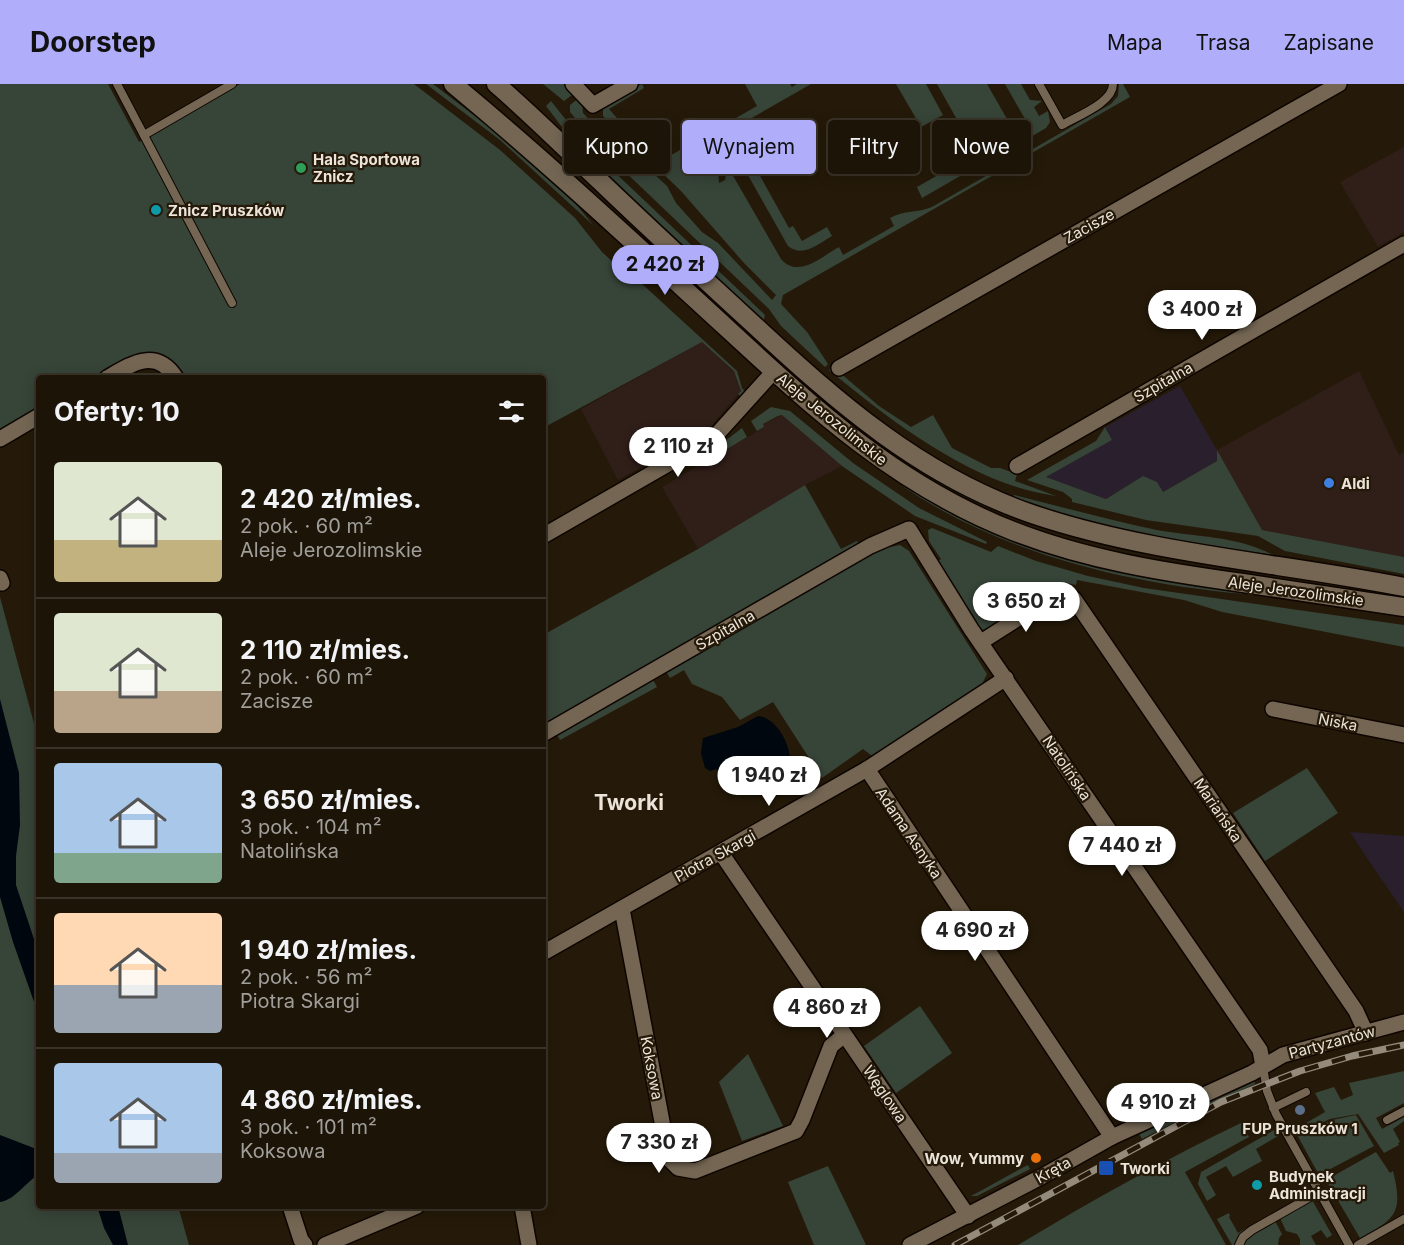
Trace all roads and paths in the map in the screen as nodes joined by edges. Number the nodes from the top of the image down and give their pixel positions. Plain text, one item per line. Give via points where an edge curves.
1 (117, 84) edge
2 (232, 84) edge
3 (453, 84) edge
4 (496, 84) edge
5 (573, 84) edge
6 (630, 84) edge
7 (1039, 84) edge
8 (1113, 84) edge
9 (1339, 84) edge
10 (144, 135) junction
11 (1404, 244) edge
12 (232, 303) dead end
13 (839, 368) dead end
14 (774, 371) junction
15 (112, 375) edge
16 (174, 375) edge
17 (36, 418) edge
18 (0, 439) edge
19 (1017, 466) dead end
20 (909, 529) joint
21 (546, 534) edge
22 (1404, 587) edge
23 (1404, 607) edge
24 (981, 642) junction
25 (1006, 678) junction
26 (1273, 709) dead end
27 (546, 732) edge
28 (1404, 735) edge
29 (867, 769) junction
30 (721, 853) junction
31 (622, 909) junction
32 (546, 952) edge
33 (1404, 1022) edge
34 (1366, 1033) junction
35 (844, 1035) junction
36 (1263, 1066) junction
37 (1306, 1092) dead end
38 (1273, 1108) junction
39 (1404, 1111) edge
40 (1387, 1120) dead end
41 (1112, 1137) junction
42 (1318, 1192) junction
43 (291, 1209) edge
44 (410, 1209) edge
45 (523, 1209) edge
46 (968, 1216) junction
47 (1404, 1219) edge
48 (305, 1245) edge
49 (325, 1245) edge
50 (530, 1245) edge
51 (910, 1245) edge
52 (1239, 1245) edge
53 (1349, 1245) edge
54 (1358, 1245) edge

1 - 10 lane
2 - 10 lane
3 - 14 main road, Aleje Jerozolimskie via 537,154
4 - 22 main road, Aleje Jerozolimskie via 802,371 880,434 962,484 1033,514 1101,535
5 - 6 street via 593,105
7 - 8 lane via 1062,125 1106,99 1113,92
9 - 13 street, Zacisze
10 - 12 lane
11 - 19 street, Szpitalna
14 - 21 street via 712,438
14 - 23 main road, Aleje Jerozolimskie via 859,445 898,472 1012,531 1116,562
15 - 16 street via 146,360 162,363
17 - 18 street
20 - 24 street, Natolińska
20 - 27 street, Szpitalna via 870,546
24 - 25 street, Natolińska
24 - 34 street, Mariańska via 1056,594 1072,597 1356,1011
25 - 29 street, Piotra Skargi
25 - 36 street, Natolińska via 1260,1050
26 - 28 street, Niska
29 - 30 street, Piotra Skargi
29 - 41 street, Adama Asnyka
30 - 31 street, Piotra Skargi
30 - 35 street, Węglowa
31 - 32 street, Piotra Skargi
31 - 35 street, Koksowa via 669,1159 678,1168 695,1171 796,1131 831,1046
33 - 34 street, Partyzantów
34 - 36 street, Partyzantów via 1290,1053
35 - 46 street, Węglowa
36 - 38 lane
36 - 41 street, Kręta
37 - 38 lane
38 - 42 lane
39 - 40 lane
41 - 46 street, Kręta
42 - 52 lane via 1252,1230
42 - 53 lane
43 - 48 street
44 - 49 street
45 - 50 street
46 - 51 street, Kręta
47 - 54 lane

